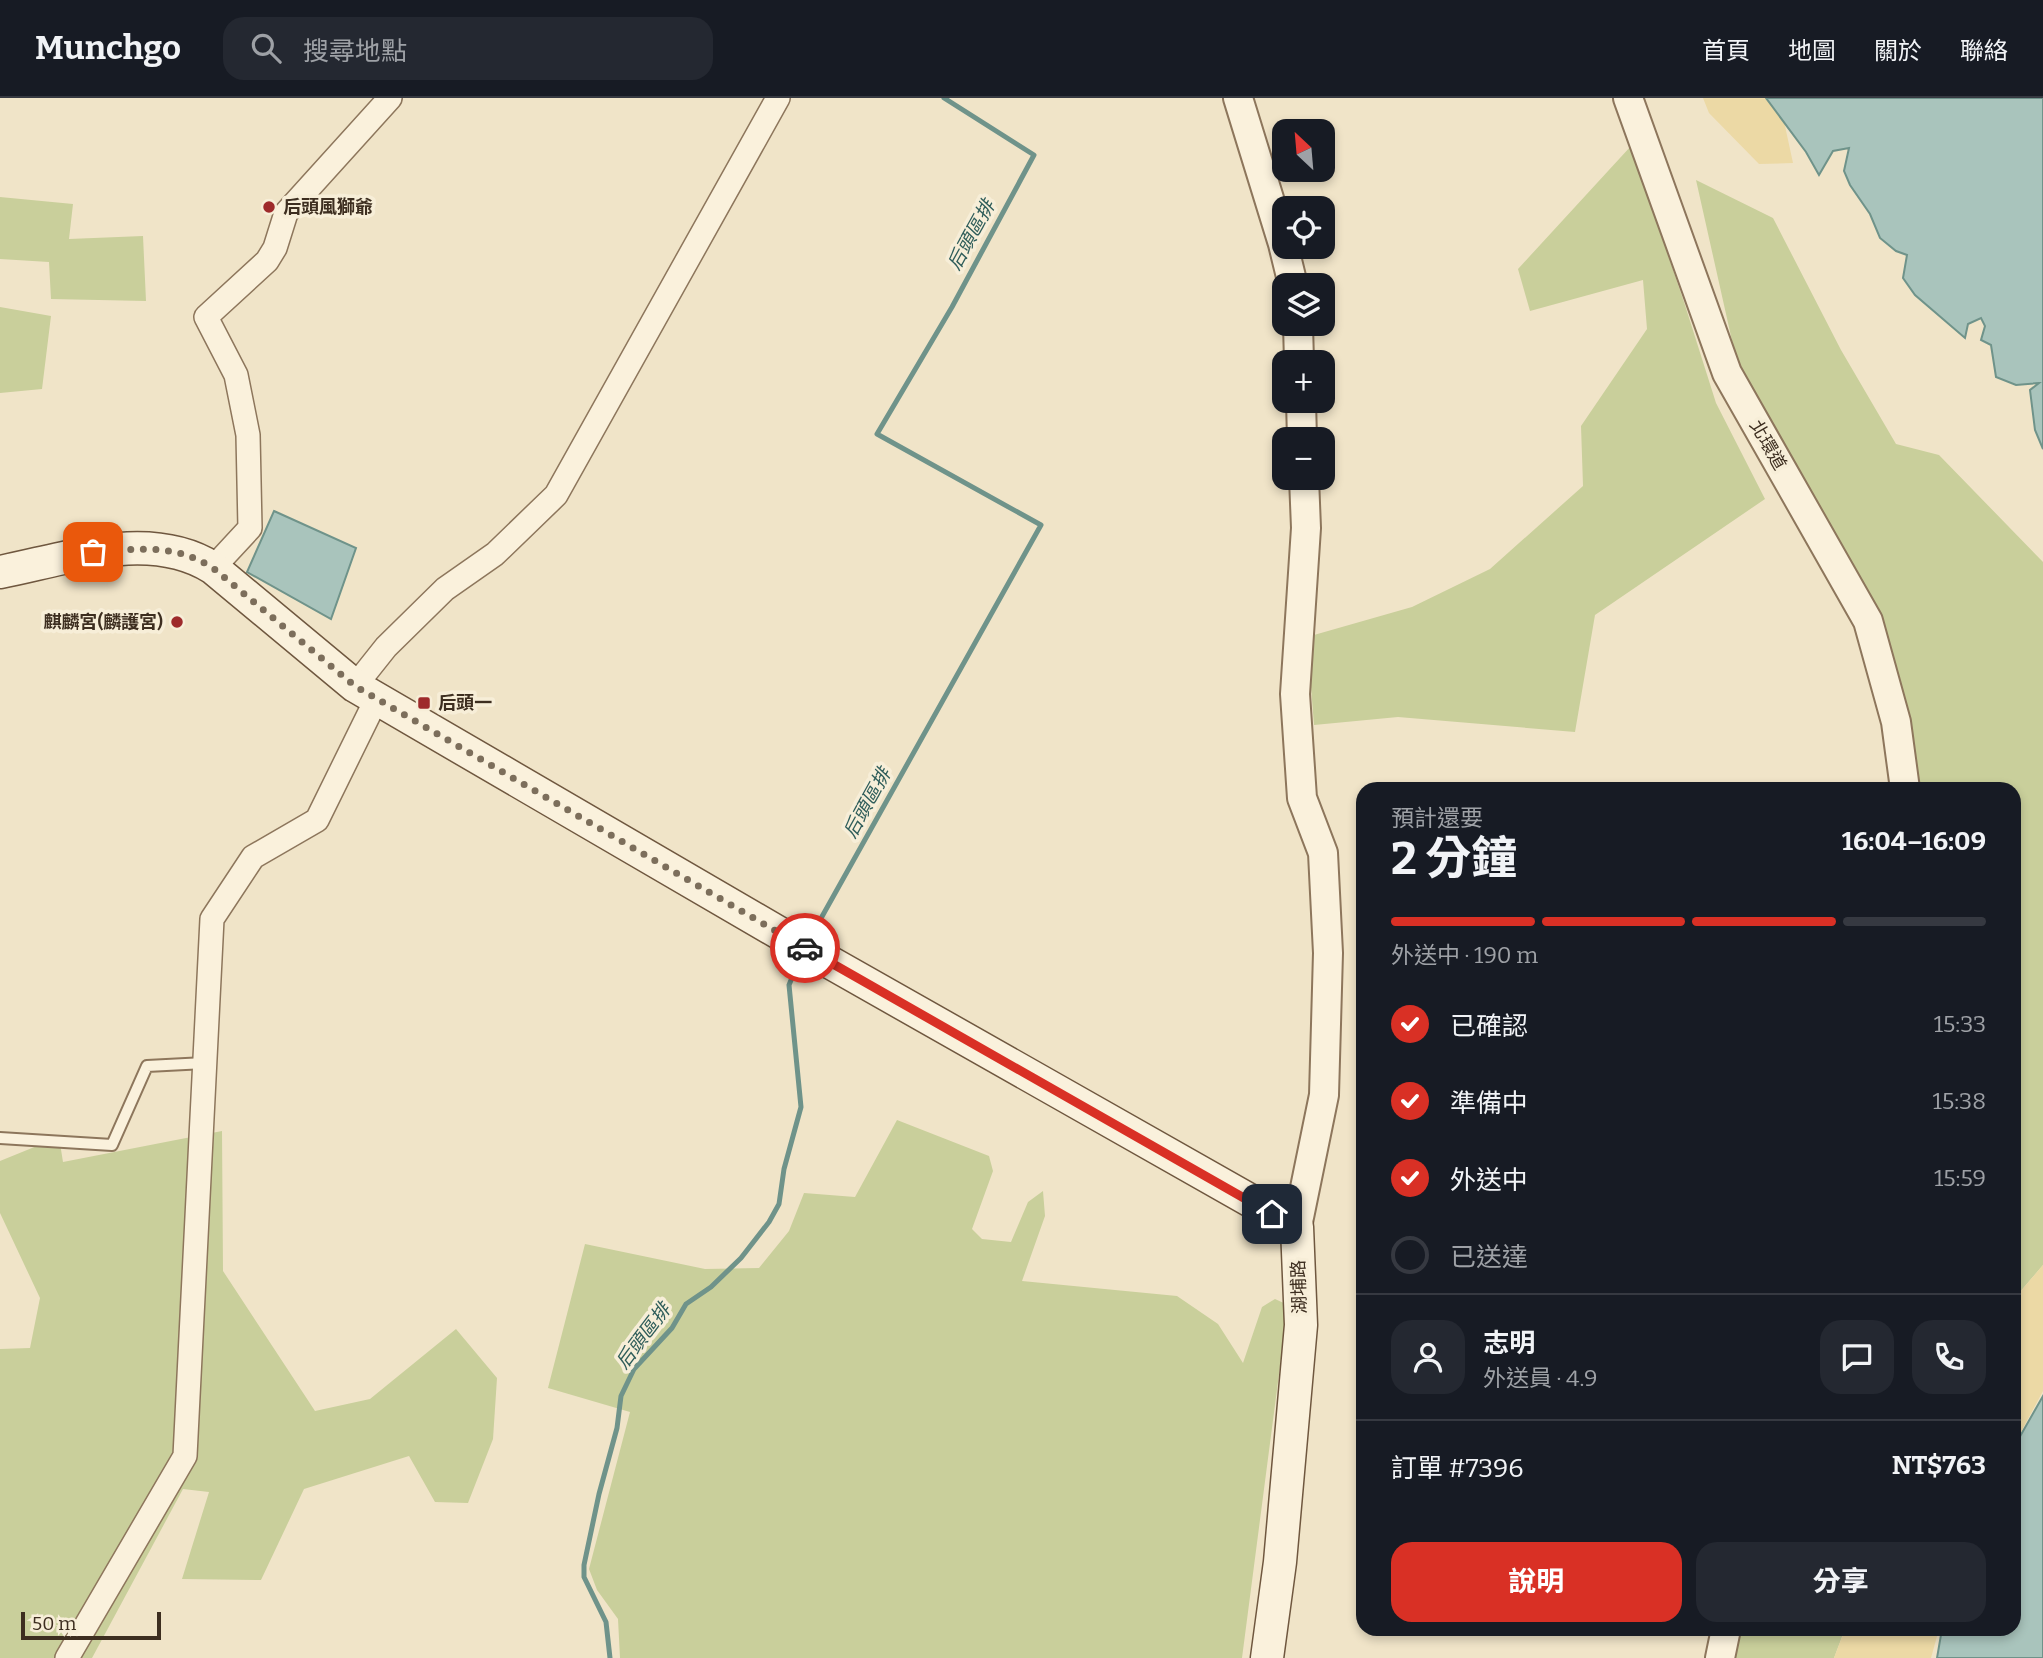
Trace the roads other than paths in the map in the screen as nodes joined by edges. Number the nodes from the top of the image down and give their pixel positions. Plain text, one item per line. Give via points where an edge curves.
1 (390, 98) edge
2 (778, 98) edge
3 (1238, 98) edge
4 (1628, 98) edge
5 (1290, 273) edge
6 (1304, 490) edge
7 (213, 568) junction
8 (0, 572) edge
9 (366, 692) junction
10 (1904, 782) edge
11 (205, 1063) junction
12 (0, 1138) edge
13 (1297, 1227) junction
14 (1725, 1636) edge
15 (67, 1658) edge
16 (1267, 1658) edge
17 (1720, 1658) edge

1 - 7 street via 286,213 267,261 206,317 236,375 248,436 250,528
2 - 9 street via 556,495 495,554 445,589 386,647
3 - 5 street
4 - 10 street, 北環道 via 1727,373 1868,621 1896,722
6 - 13 street via 1295,694 1302,798 1323,853 1328,953 1324,1096
7 - 8 main road via 195,557 145,548 93,552
7 - 9 main road
9 - 11 street via 317,820 253,857 212,919
9 - 13 main road
11 - 12 lane via 147,1066 112,1145
11 - 15 street via 185,1456
13 - 16 main road, 湖埔路 via 1301,1325
14 - 17 street

